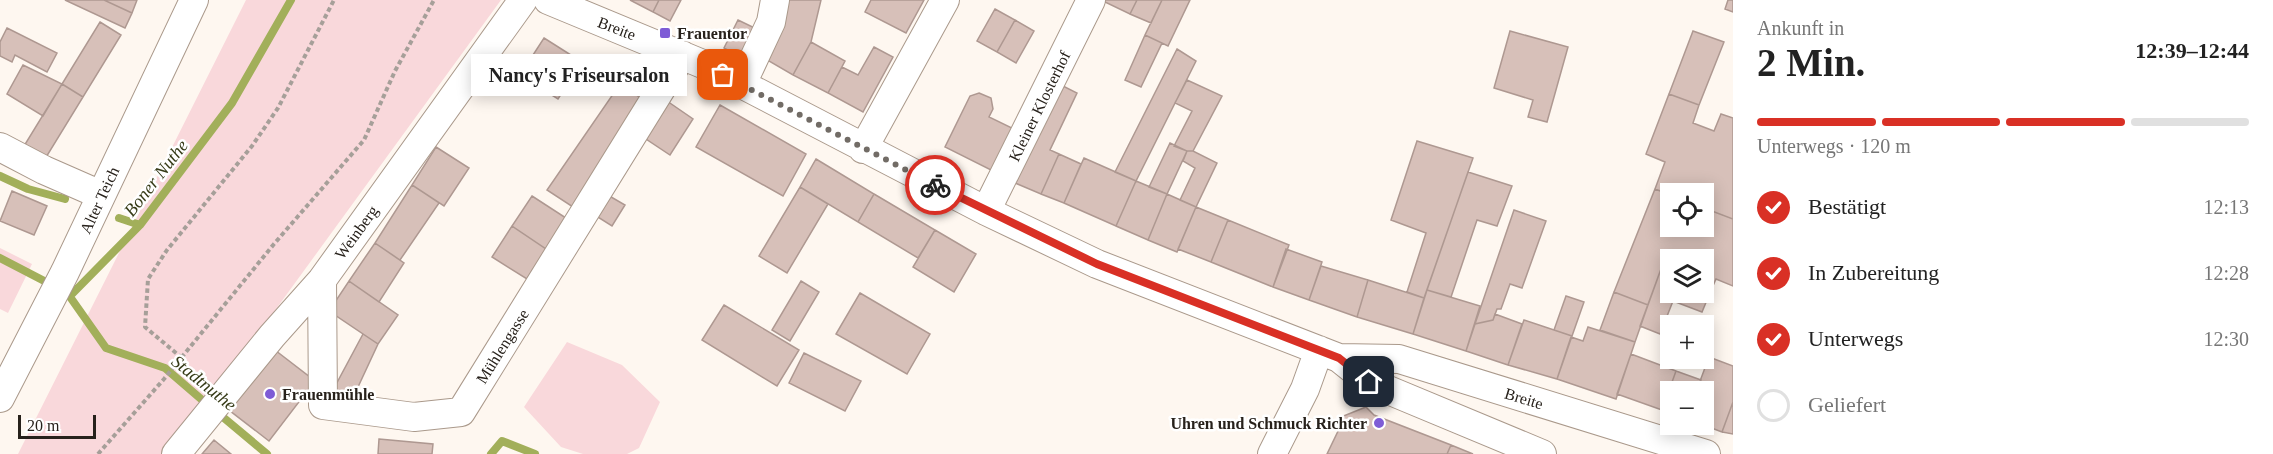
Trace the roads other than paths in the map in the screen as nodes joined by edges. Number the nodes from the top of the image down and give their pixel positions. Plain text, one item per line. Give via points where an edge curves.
1 (195, 0) edge
2 (523, 0) edge
3 (548, 0) edge
4 (775, 0) edge
5 (945, 0) edge
6 (1091, 0) edge
7 (682, 55) junction
8 (742, 84) junction
9 (0, 147) edge
10 (863, 149) junction
11 (101, 195) junction
12 (986, 211) junction
13 (322, 280) junction
14 (1329, 354) junction
15 (0, 399) edge
16 (176, 454) edge
17 (1272, 454) edge
18 (1542, 454) edge
19 (1706, 454) edge

1 - 11 street, Alter Teich
2 - 13 street, Weinberg
3 - 7 street, Breite
4 - 8 street via 771,22
5 - 10 street
6 - 12 street, Kleiner Klosterhof
7 - 8 street, Breite
7 - 13 street, Mühlengasse via 461,412 414,417 323,405
8 - 10 street, Breite
9 - 11 street
10 - 12 street, Breite
11 - 15 street, Alter Teich
12 - 14 street, Breite via 1097,264
13 - 16 street, Weinberg
14 - 17 street via 1305,389
14 - 18 street, Breite via 1369,382
14 - 19 street, Breite via 1399,359

